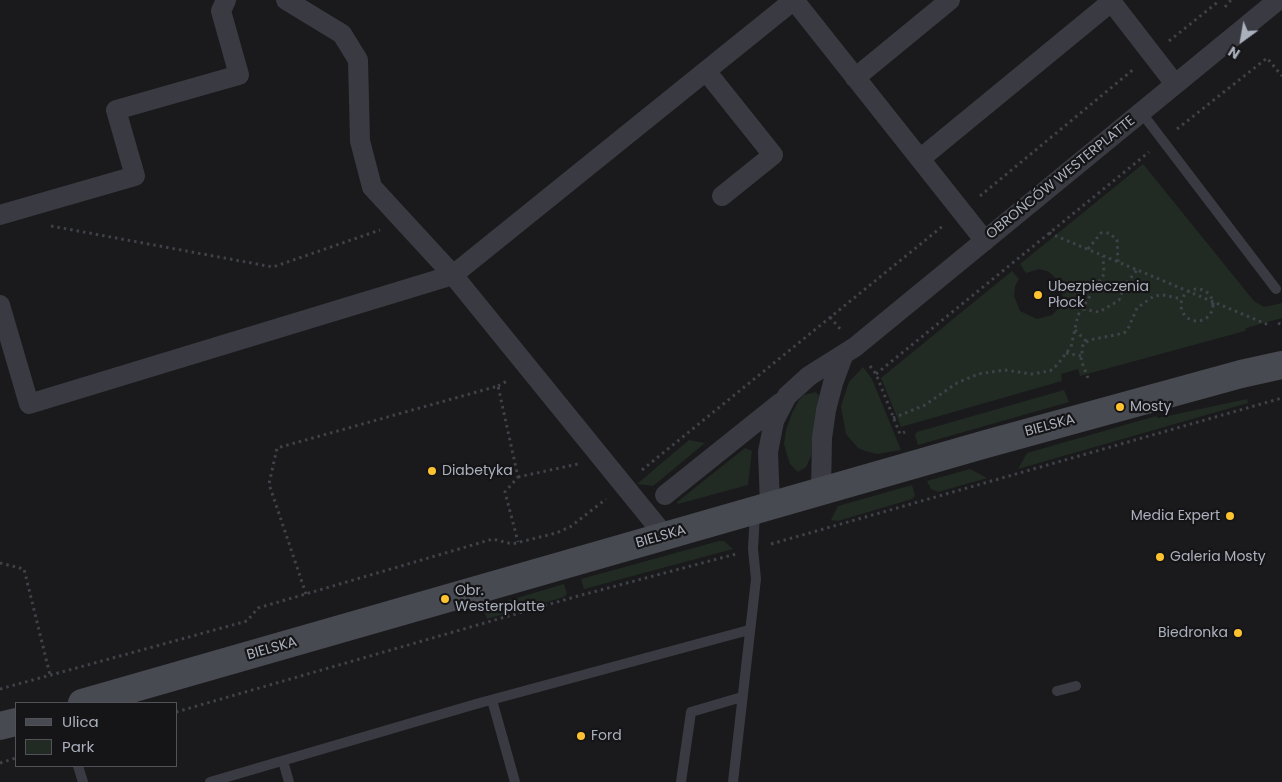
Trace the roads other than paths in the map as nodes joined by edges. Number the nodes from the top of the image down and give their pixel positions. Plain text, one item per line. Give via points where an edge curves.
1 (226, 0) edge
2 (286, 0) edge
3 (950, 0) edge
4 (1278, 0) edge
5 (1110, 1) edge
6 (706, 71) junction
7 (855, 78) junction
8 (1175, 84) junction
9 (1142, 112) junction
10 (920, 159) junction
11 (722, 196) dead end
12 (0, 215) edge
13 (984, 241) junction
14 (453, 275) junction
15 (1276, 290) dead end
16 (0, 305) edge
17 (843, 356) junction
18 (1282, 359) edge
19 (1282, 365) edge
20 (1241, 374) junction
21 (786, 399) junction
22 (821, 491) junction
23 (666, 495) dead end
24 (763, 508) junction
25 (666, 536) junction
26 (749, 630) junction
27 (1076, 686) dead end
28 (1057, 691) dead end
29 (742, 696) junction
30 (492, 700) junction
31 (85, 702) edge
32 (15, 722) edge
33 (0, 726) edge
34 (283, 761) junction
35 (78, 767) edge
36 (83, 782) edge
37 (210, 782) edge
38 (289, 782) edge
39 (516, 782) edge
40 (681, 782) edge
41 (733, 782) edge

1 - 12 street via 221,11 239,75 116,110 135,176
2 - 14 street via 342,34 358,60 360,141 372,186
3 - 7 street
4 - 8 street, OBROŃCÓW WESTERPLATTE
5 - 8 street
5 - 10 street
6 - 7 street via 794,0
6 - 11 street via 773,155
6 - 14 street
7 - 10 street
8 - 9 street, OBROŃCÓW WESTERPLATTE
9 - 13 street, OBROŃCÓW WESTERPLATTE
9 - 15 lane
10 - 13 street
13 - 17 street, OBROŃCÓW WESTERPLATTE
14 - 16 street via 29,404
14 - 25 street
17 - 21 street, OBROŃCÓW WESTERPLATTE via 810,376
17 - 22 street, OBROŃCÓW WESTERPLATTE via 826,410
18 - 20 main road, BIELSKA
19 - 20 main road, BIELSKA
20 - 22 main road, BIELSKA
21 - 23 street, OBROŃCÓW WESTERPLATTE
21 - 24 street, OBROŃCÓW WESTERPLATTE via 774,421
22 - 24 main road, BIELSKA
24 - 25 main road, BIELSKA
24 - 26 lane via 753,549 756,579
25 - 31 main road, BIELSKA
26 - 29 lane
26 - 30 lane
27 - 28 lane
29 - 40 lane via 691,712
29 - 41 lane
30 - 34 lane
30 - 39 lane
32 - 33 main road
34 - 37 lane
34 - 38 lane
35 - 36 lane

